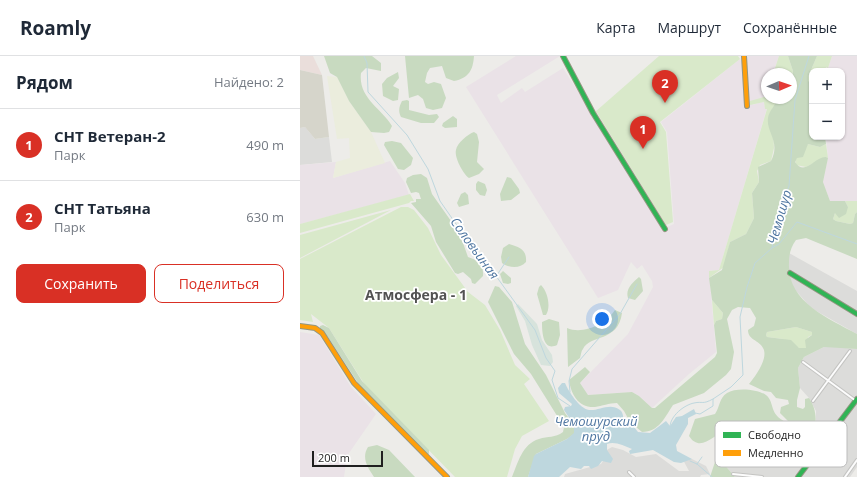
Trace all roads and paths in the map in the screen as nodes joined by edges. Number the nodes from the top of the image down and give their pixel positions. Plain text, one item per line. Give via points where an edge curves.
1 (563, 56) edge
2 (744, 56) edge
3 (747, 106) dead end
4 (665, 228) dead end
5 (790, 272) dead end
6 (857, 314) edge
7 (300, 326) edge
8 (850, 351) dead end
9 (803, 362) dead end
10 (828, 381) junction
11 (857, 400) edge
12 (814, 401) dead end
13 (841, 421) edge
14 (857, 460) edge
15 (806, 467) edge
16 (629, 472) dead end
17 (733, 474) dead end
18 (447, 477) edge
19 (634, 477) edge
20 (762, 477) edge
21 (798, 477) edge
22 (845, 477) edge

1 - 4 street via 593,113
2 - 3 street
5 - 6 street
7 - 18 street via 315,328 322,333 354,383
8 - 10 street
9 - 10 street
10 - 11 street
10 - 12 street
11 - 13 street
14 - 22 street
15 - 21 street
16 - 19 street
17 - 20 street

